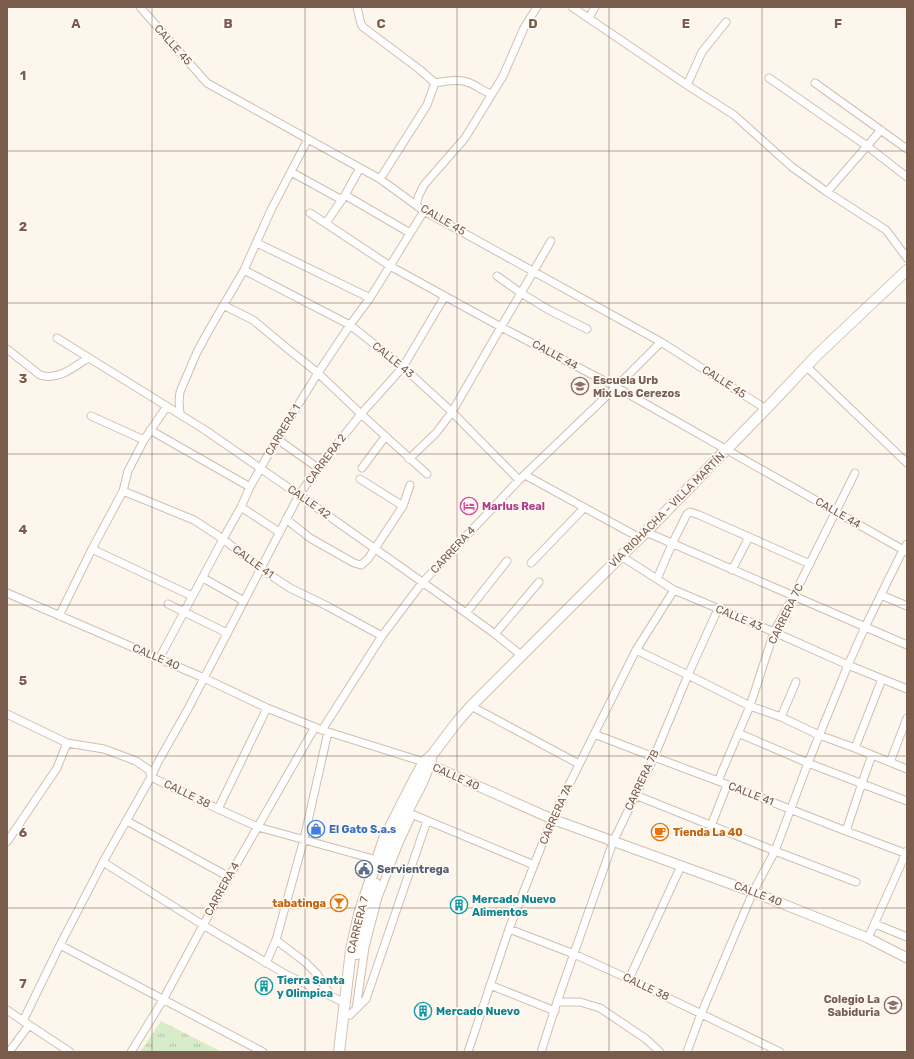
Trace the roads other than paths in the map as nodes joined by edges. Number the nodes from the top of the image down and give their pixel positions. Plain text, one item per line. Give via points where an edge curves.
1 (140, 7) edge
2 (357, 7) edge
3 (537, 7) edge
4 (572, 7) edge
5 (595, 7) edge
6 (589, 18) junction
7 (726, 22) dead end
8 (769, 78) dead end
9 (434, 83) junction
10 (815, 83) dead end
11 (686, 85) junction
12 (492, 94) junction
13 (881, 130) junction
14 (308, 139) junction
15 (867, 146) junction
16 (907, 149) edge
17 (360, 168) junction
18 (291, 172) junction
19 (907, 177) edge
20 (380, 179) junction
21 (827, 192) junction
22 (343, 198) junction
23 (416, 205) junction
24 (424, 210) junction
25 (310, 213) dead end
26 (326, 223) junction
27 (410, 233) junction
28 (551, 241) dead end
29 (257, 243) junction
30 (907, 258) edge
31 (390, 266) junction
32 (244, 270) junction
33 (907, 270) edge
34 (534, 271) junction
35 (497, 276) dead end
36 (522, 293) junction
37 (444, 296) junction
38 (370, 298) junction
39 (223, 305) junction
40 (350, 325) junction
41 (501, 327) junction
42 (587, 329) dead end
43 (56, 338) dead end
44 (661, 342) junction
45 (7, 349) edge
46 (88, 358) junction
47 (806, 366) junction
48 (403, 367) junction
49 (318, 373) junction
50 (616, 387) junction
51 (167, 406) junction
52 (766, 409) junction
53 (452, 412) junction
54 (180, 414) junction
55 (361, 414) junction
56 (91, 416) dead end
57 (150, 430) junction
58 (385, 437) junction
59 (277, 439) junction
60 (144, 440) junction
61 (727, 450) junction
62 (409, 459) junction
63 (907, 463) edge
64 (261, 468) junction
65 (318, 468) junction
66 (362, 468) dead end
67 (427, 474) dead end
68 (525, 474) junction
69 (855, 474) dead end
70 (360, 479) dead end
71 (519, 480) junction
72 (410, 484) dead end
73 (250, 487) junction
74 (123, 491) junction
75 (299, 495) junction
76 (403, 506) junction
77 (241, 507) junction
78 (584, 508) junction
79 (836, 512) junction
80 (286, 519) junction
81 (279, 532) junction
82 (643, 535) junction
83 (749, 537) junction
84 (223, 539) junction
85 (672, 544) junction
86 (374, 548) junction
87 (92, 549) junction
88 (906, 549) edge
89 (621, 556) junction
90 (508, 561) dead end
91 (531, 563) dead end
92 (810, 564) junction
93 (261, 569) junction
94 (732, 570) junction
95 (203, 578) junction
96 (657, 579) junction
97 (539, 582) dead end
98 (422, 583) junction
99 (674, 590) junction
100 (7, 593) edge
101 (881, 595) junction
102 (192, 596) junction
103 (793, 597) junction
104 (244, 601) junction
105 (168, 604) dead end
106 (907, 606) edge
107 (718, 609) junction
108 (184, 612) junction
109 (466, 613) junction
110 (59, 616) junction
111 (865, 627) junction
112 (774, 632) junction
113 (227, 633) junction
114 (495, 634) junction
115 (382, 636) junction
116 (907, 645) edge
117 (636, 650) junction
118 (522, 656) junction
119 (160, 659) junction
120 (848, 665) junction
121 (688, 674) junction
122 (204, 678) junction
123 (882, 679) junction
124 (796, 682) dead end
125 (907, 689) edge
126 (471, 706) junction
127 (750, 706) junction
128 (267, 708) junction
129 (7, 714) edge
130 (781, 717) junction
131 (907, 718) edge
132 (322, 730) junction
133 (738, 733) junction
134 (594, 734) junction
135 (819, 735) junction
136 (67, 743) junction
137 (855, 748) junction
138 (872, 756) junction
139 (654, 757) junction
140 (890, 762) junction
141 (808, 763) junction
142 (427, 764) junction
143 (579, 764) junction
144 (907, 769) edge
145 (151, 777) junction
146 (718, 781) junction
147 (862, 783) junction
148 (727, 785) junction
149 (636, 795) junction
150 (907, 801) edge
151 (218, 809) junction
152 (790, 809) junction
153 (406, 812) junction
154 (552, 819) junction
155 (127, 821) junction
156 (427, 821) junction
157 (258, 826) junction
158 (711, 826) junction
159 (846, 831) junction
160 (304, 839) junction
161 (7, 842) edge
162 (613, 842) junction
163 (775, 851) junction
164 (907, 852) edge
165 (377, 860) junction
166 (103, 862) junction
167 (534, 865) junction
168 (682, 866) junction
169 (229, 876) junction
170 (856, 882) dead end
171 (753, 892) junction
172 (875, 924) junction
173 (203, 925) junction
174 (509, 929) junction
175 (906, 935) edge
176 (868, 938) junction
177 (276, 940) junction
178 (60, 945) junction
179 (574, 954) junction
180 (907, 958) edge
181 (266, 963) junction
182 (629, 979) junction
183 (490, 986) junction
184 (331, 996) junction
185 (163, 1000) junction
186 (558, 1002) junction
187 (345, 1003) junction
188 (7, 1010) edge
189 (555, 1011) junction
190 (353, 1012) junction
191 (702, 1014) junction
192 (26, 1023) junction
193 (10, 1052) edge
194 (70, 1052) edge
195 (131, 1052) edge
196 (263, 1052) edge
197 (339, 1052) edge
198 (346, 1052) edge
199 (468, 1052) edge
200 (541, 1052) edge
201 (660, 1052) edge
202 (687, 1052) edge
203 (780, 1052) edge

1 - 14 street, CALLE 45 via 207,83
2 - 9 street via 362,27
3 - 12 street
4 - 6 street
5 - 6 street
6 - 11 street
7 - 11 street via 702,52
8 - 15 street
9 - 12 street via 466,81
9 - 20 street via 427,105
10 - 13 street
11 - 21 street via 734,115 792,166
12 - 23 street via 465,138 424,185
13 - 15 street
13 - 16 street
14 - 17 street, CALLE 45
14 - 18 street
15 - 19 street
15 - 21 street
17 - 20 street, CALLE 45
17 - 22 street
18 - 22 street
18 - 29 street
20 - 23 street, CALLE 45
21 - 30 street via 886,230
22 - 26 street
22 - 27 street
23 - 24 street, CALLE 45
24 - 27 street, CARRERA 1
24 - 34 street, CALLE 45
25 - 26 street, CALLE 44
26 - 31 street, CALLE 44
27 - 31 street, CARRERA 1
28 - 34 street
29 - 32 street
29 - 38 street
31 - 37 street, CALLE 44
31 - 38 street, CARRERA 1
32 - 39 street
32 - 40 street, CALLE 43
33 - 47 main road, VÍA RIOHACHA - VILLA MARTÍN
34 - 36 street
34 - 44 street, CALLE 45
35 - 36 street
36 - 41 street
36 - 42 street
37 - 41 street, CALLE 44
37 - 48 street, CARRERA 2
38 - 40 street, CARRERA 1
39 - 49 street via 253,320
39 - 54 street via 180,392
40 - 48 street, CALLE 43
40 - 49 street, CARRERA 1
41 - 50 street, CALLE 44
41 - 53 street
43 - 46 street, CALLE 42
44 - 50 street, CARRERA 4
44 - 52 street, CALLE 45
45 - 46 street via 45,377 58,376
46 - 51 street, CALLE 42
47 - 52 main road, VÍA RIOHACHA - VILLA MARTÍN
47 - 63 street
48 - 53 street, CALLE 43
48 - 55 street, CARRERA 2
49 - 55 street
49 - 59 street, CARRERA 1
50 - 61 street, CALLE 44
50 - 68 street, CARRERA 4
51 - 54 street, CALLE 42
51 - 57 street
52 - 61 main road, VÍA RIOHACHA - VILLA MARTÍN
53 - 62 street via 436,433
53 - 71 street, CALLE 43
54 - 64 street, CALLE 42
55 - 58 street
55 - 65 street, CARRERA 2
56 - 60 street
57 - 60 street
57 - 73 street
58 - 62 street
58 - 66 street
59 - 64 street, CARRERA 1
59 - 65 street
60 - 74 street via 128,471
61 - 79 street, CALLE 44
61 - 82 main road, VÍA RIOHACHA - VILLA MARTÍN
62 - 67 street
64 - 73 street, CARRERA 1
64 - 75 street, CALLE 42
65 - 75 street, CARRERA 2
68 - 71 street, CARRERA 4
68 - 78 street
69 - 79 street, CARRERA 7C
70 - 76 street
71 - 98 street, CARRERA 4
72 - 76 street
73 - 77 street, CARRERA 1
74 - 84 street, CALLE 41 via 194,520
74 - 87 street
75 - 80 street, CARRERA 2
75 - 86 street, CALLE 42
76 - 86 street
77 - 81 street
77 - 84 street, CARRERA 1
78 - 82 street
78 - 91 street
79 - 88 street, CALLE 44
79 - 92 street, CARRERA 7C
80 - 81 street, CARRERA 2
80 - 86 street via 310,538 354,563 361,565
81 - 93 street, CARRERA 2
82 - 85 street
82 - 89 main road, VÍA RIOHACHA - VILLA MARTÍN
83 - 85 street via 690,512
83 - 92 street
83 - 94 street
84 - 93 street, CALLE 41
84 - 95 street, CARRERA 1
85 - 94 street
85 - 96 street
86 - 98 street, CALLE 42
87 - 102 street
87 - 110 street
88 - 101 street
89 - 96 street, CALLE 43
89 - 118 main road, VÍA RIOHACHA - VILLA MARTÍN
90 - 109 street
92 - 103 street, CARRERA 7C
93 - 104 street, CARRERA 2
93 - 115 street, CALLE 41 via 290,588
94 - 103 street
95 - 102 street, CARRERA 1
95 - 104 street
96 - 99 street, CALLE 43
97 - 114 street
98 - 109 street, CALLE 42
98 - 115 street, CARRERA 4
99 - 107 street, CALLE 43
99 - 117 street, CARRERA 7A
100 - 110 street, CALLE 40
101 - 106 street
101 - 111 street
102 - 108 street, CARRERA 1
103 - 111 street
103 - 112 street, CARRERA 7C
104 - 113 street, CARRERA 2
105 - 108 street
107 - 112 street, CALLE 43
107 - 121 street, CARRERA 7B
108 - 113 street
108 - 119 street, CARRERA 1
109 - 114 street, CALLE 42
110 - 119 street, CALLE 40
111 - 116 street
111 - 120 street
112 - 120 street, CALLE 43
112 - 127 street, CARRERA 7C
113 - 122 street, CARRERA 2
114 - 118 street, CALLE 42
115 - 132 street, CARRERA 4
117 - 121 street
117 - 134 street, CARRERA 7A
118 - 126 main road, VÍA RIOHACHA - VILLA MARTÍN
119 - 122 street, CALLE 40
120 - 123 street, CALLE 43
120 - 135 street
121 - 127 street
121 - 139 street, CARRERA 7B
122 - 128 street, CALLE 40
122 - 145 street, CARRERA 2
123 - 125 street, CALLE 43
123 - 137 street
124 - 130 street
126 - 142 main road, VÍA RIOHACHA - VILLA MARTÍN via 432,754
126 - 143 street
127 - 130 street
127 - 133 street, CARRERA 7C
128 - 132 street, CALLE 40
128 - 151 street
129 - 136 street, CALLE 38
130 - 135 street
131 - 140 street
132 - 142 street, CALLE 40
132 - 157 street, CARRERA 4
132 - 160 street
133 - 141 street
133 - 146 street, CARRERA 7C
134 - 139 street, CALLE 41
134 - 143 street, CARRERA 7A
135 - 137 street
135 - 141 street
136 - 145 street, CALLE 38 via 104,749 136,761 149,770
136 - 161 street via 57,768
137 - 138 street
138 - 140 street
138 - 147 street
139 - 146 street, CALLE 41
139 - 149 street, CARRERA 7B
140 - 144 street
141 - 147 street
141 - 152 street
142 - 153 main road, CARRERA 7 via 415,778
142 - 154 street, CALLE 40
143 - 154 street, CARRERA 7A
145 - 151 street, CALLE 38
145 - 155 street
146 - 148 street, CALLE 41
147 - 150 street
147 - 159 street
148 - 152 street, CALLE 41
148 - 158 street
149 - 158 street
149 - 162 street, CARRERA 7B
151 - 157 street, CALLE 38
152 - 159 street, CALLE 41
152 - 163 street
153 - 156 street
153 - 165 main road, CARRERA 7 via 384,839
153 - 190 main road, CARRERA 7 via 383,862 366,915 357,954
154 - 162 street, CALLE 40
154 - 167 street, CARRERA 7A
155 - 166 street
155 - 169 street
156 - 167 street
156 - 190 street via 366,999
157 - 160 street, CALLE 38
157 - 169 street, CARRERA 4
158 - 163 street
159 - 164 street, CALLE 41
160 - 165 street, CALLE 38
160 - 177 street
162 - 168 street, CALLE 40
162 - 179 street, CARRERA 7B
163 - 170 street
163 - 171 street
164 - 172 street
165 - 187 main road, CARRERA 7 via 359,914 351,950
166 - 173 street
166 - 178 street
167 - 174 street, CARRERA 7A
168 - 171 street, CALLE 40
168 - 182 street
169 - 173 street, CARRERA 4
171 - 176 street, CALLE 40
171 - 191 street
172 - 175 street
172 - 176 street
173 - 181 street
173 - 185 street, CARRERA 4
174 - 179 street, CALLE 38
174 - 183 street, CARRERA 7A
176 - 180 street, CALLE 40
177 - 181 street
177 - 184 street via 317,974
178 - 185 street
178 - 192 street
179 - 182 street, CALLE 38
179 - 186 street, CARRERA 7B
181 - 184 street
182 - 191 street, CALLE 38
183 - 189 street
183 - 199 street, CARRERA 7A
184 - 187 street
185 - 195 street, CARRERA 4
185 - 196 street
186 - 189 street, CARRERA 7B
186 - 201 street via 580,1002 600,1008 646,1039
187 - 197 main road, CARRERA 7
188 - 192 street
189 - 200 street, CARRERA 7B
190 - 198 main road, CARRERA 7
191 - 202 street
191 - 203 street, CALLE 38
192 - 193 street
192 - 194 street

